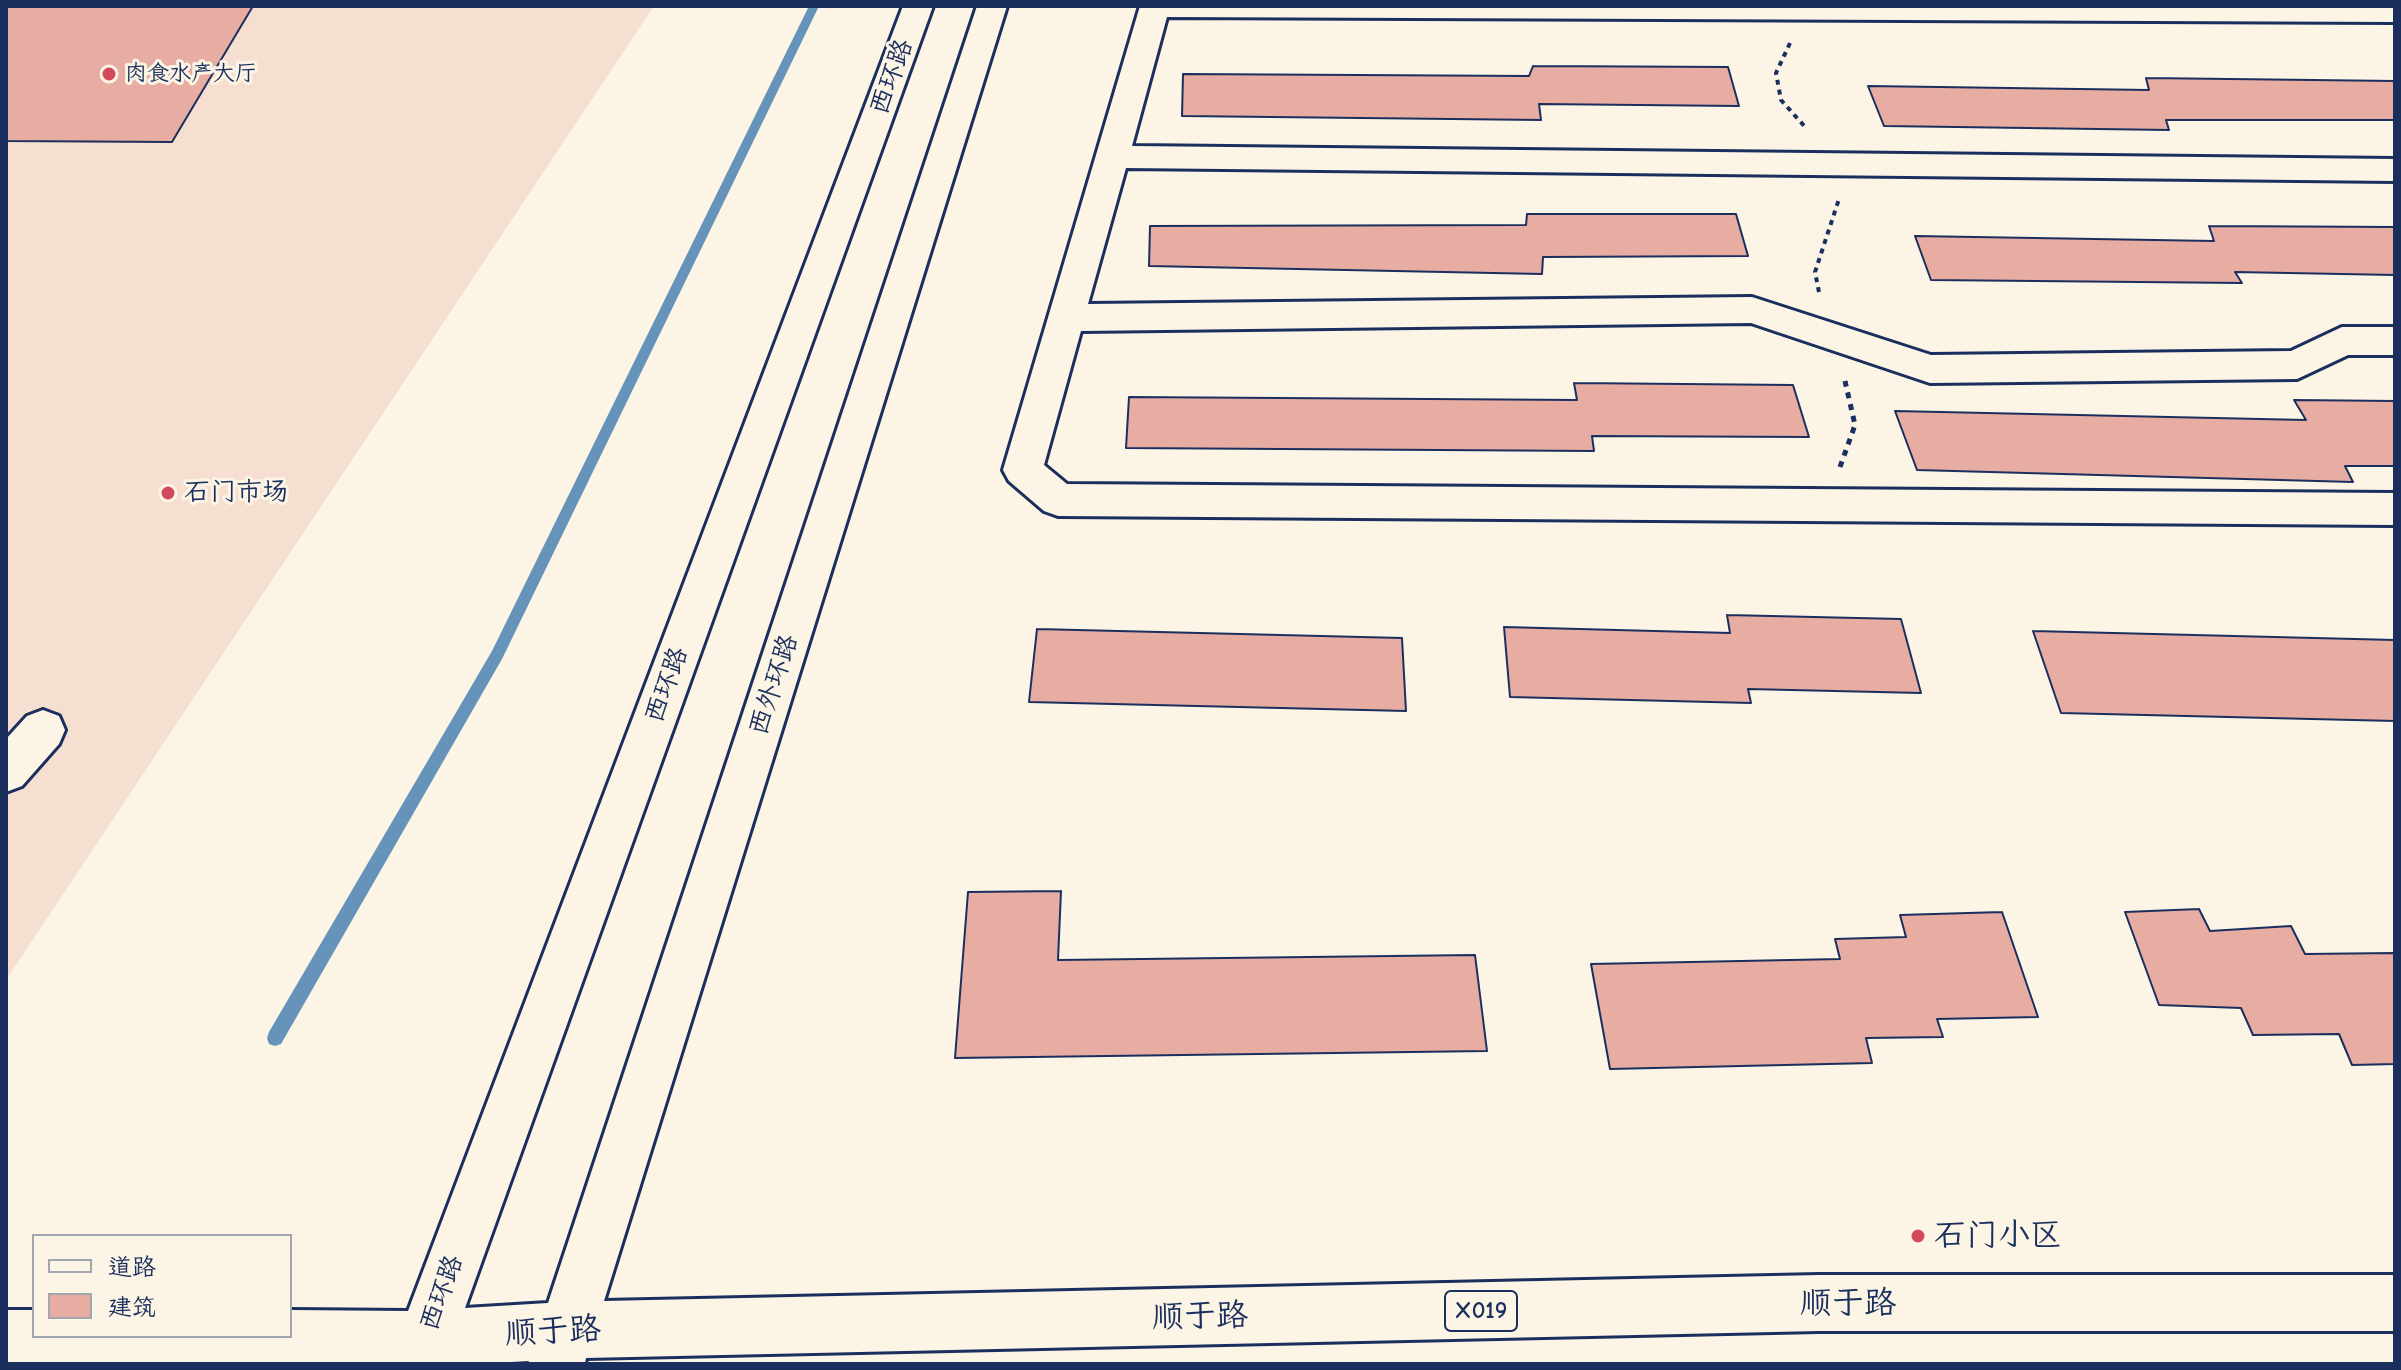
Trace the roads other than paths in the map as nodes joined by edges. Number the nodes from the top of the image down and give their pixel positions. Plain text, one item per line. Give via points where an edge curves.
1 (918, 6) edge
2 (992, 6) edge
3 (1154, 7) edge
4 (2395, 13) edge
5 (1112, 157) junction
6 (2395, 170) edge
7 (1066, 318) junction
8 (2395, 341) edge
9 (2395, 509) edge
10 (43, 730) dead end
11 (6, 771) edge
12 (2395, 1303) edge
13 (6, 1338) edge
14 (561, 1347) edge
15 (421, 1351) edge

1 - 15 main road, 西环路
2 - 14 main road, 西外环路
3 - 4 main road
3 - 5 main road
5 - 6 main road
5 - 7 main road
7 - 8 main road via 1752,310 1930,369 2297,365 2342,341
7 - 9 main road via 1023,470 1058,500
10 - 11 main road
12 - 14 main road, 顺于路 / X019 via 1803,1304
13 - 15 main road, 顺于路 / X019
14 - 15 main road, 顺于路 / X019

